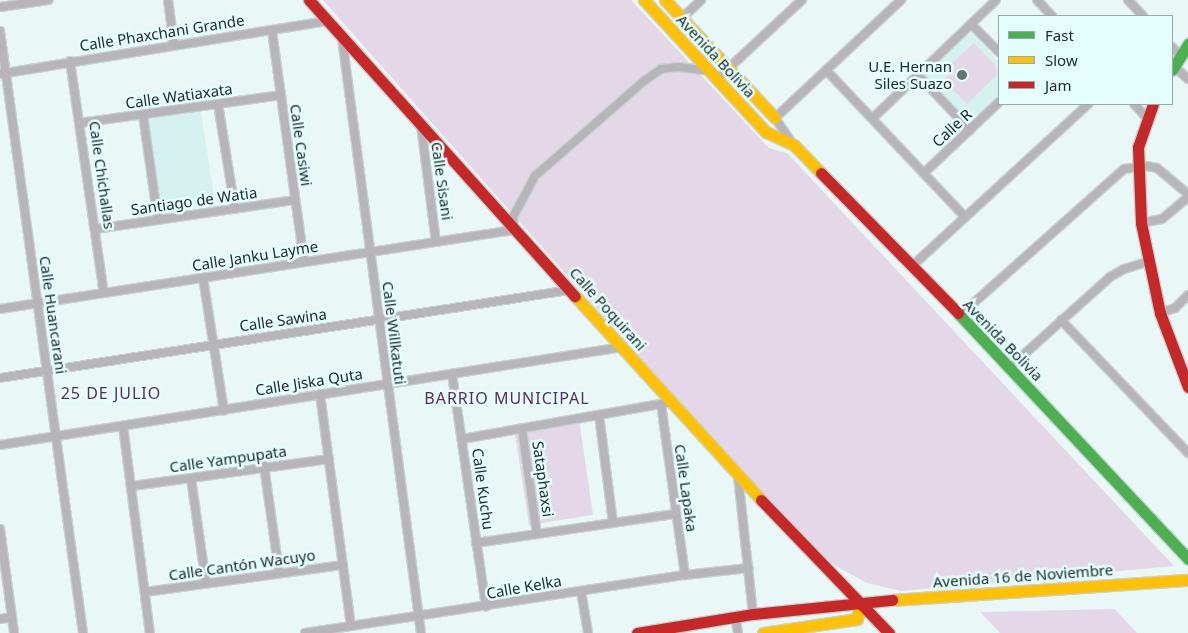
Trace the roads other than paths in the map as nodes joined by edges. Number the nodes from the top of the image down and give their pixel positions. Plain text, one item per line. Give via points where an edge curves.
1 (48, 0) edge
2 (168, 0) edge
3 (309, 0) edge
4 (644, 0) edge
5 (665, 0) edge
6 (701, 0) edge
7 (802, 0) edge
8 (899, 0) edge
9 (996, 0) edge
10 (1037, 0) edge
11 (1128, 0) edge
12 (0, 7) edge
13 (1051, 15) edge
14 (1142, 15) edge
15 (682, 18) junction
16 (328, 21) junction
17 (971, 24) junction
18 (272, 30) junction
19 (0, 31) edge
20 (342, 36) junction
21 (1188, 44) edge
22 (174, 45) junction
23 (998, 51) edge
24 (1174, 59) edge
25 (70, 61) junction
26 (728, 69) junction
27 (826, 70) junction
28 (3, 74) edge
29 (713, 75) junction
30 (918, 75) junction
31 (1188, 79) edge
32 (281, 95) junction
33 (998, 103) edge
34 (218, 104) junction
35 (1087, 105) edge
36 (1135, 105) edge
37 (1152, 105) edge
38 (143, 116) junction
39 (1146, 117) junction
40 (775, 118) junction
41 (873, 118) junction
42 (80, 123) junction
43 (421, 124) junction
44 (970, 130) junction
45 (794, 145) junction
46 (1137, 166) junction
47 (924, 173) junction
48 (1188, 195) edge
49 (295, 200) junction
50 (235, 209) junction
51 (965, 217) junction
52 (158, 220) junction
53 (1141, 223) junction
54 (96, 228) junction
55 (514, 230) junction
56 (436, 242) junction
57 (371, 252) junction
58 (304, 262) junction
59 (1147, 262) junction
60 (911, 267) junction
61 (203, 278) junction
62 (570, 290) junction
63 (104, 293) junction
64 (1188, 295) edge
65 (38, 303) junction
66 (0, 309) edge
67 (1160, 313) junction
68 (959, 316) junction
69 (379, 320) junction
70 (1061, 320) junction
71 (213, 344) junction
72 (622, 347) junction
73 (1010, 367) junction
74 (47, 371) junction
75 (452, 374) junction
76 (0, 378) edge
77 (387, 384) junction
78 (1188, 387) edge
79 (320, 394) junction
80 (667, 403) junction
81 (224, 410) junction
82 (599, 415) junction
83 (123, 426) junction
84 (522, 428) junction
85 (56, 436) junction
86 (462, 439) junction
87 (0, 444) edge
88 (1188, 453) edge
89 (329, 459) junction
90 (264, 466) junction
91 (738, 476) junction
92 (191, 478) junction
93 (132, 486) junction
94 (675, 514) junction
95 (613, 523) junction
96 (0, 529) edge
97 (537, 534) junction
98 (476, 543) junction
99 (1188, 559) edge
100 (343, 565) junction
101 (748, 568) junction
102 (279, 572) junction
103 (685, 575) junction
104 (1188, 580) edge
105 (206, 584) junction
106 (581, 591) junction
107 (145, 592) junction
108 (860, 602) junction
109 (486, 607) junction
110 (753, 614) junction
111 (12, 617) junction
112 (735, 617) junction
113 (0, 618) edge
114 (419, 618) junction
115 (351, 626) junction
116 (813, 629) edge
117 (14, 633) edge
118 (83, 633) edge
119 (150, 633) edge
120 (305, 633) edge
121 (421, 633) edge
122 (588, 633) edge
123 (637, 633) edge
124 (738, 633) edge
125 (763, 633) edge
126 (889, 633) edge

1 - 12 street
2 - 22 street
3 - 16 street, Calle Poquirani
4 - 29 street, Avenida Bolivia
5 - 15 street, Avenida Bolivia
6 - 15 street
7 - 26 street
8 - 27 street
9 - 17 street
10 - 13 street
11 - 14 street
15 - 26 street, Avenida Bolivia
16 - 18 street, Calle Phaxchani Grande
16 - 20 street, Calle Poquirani
17 - 23 street
17 - 30 street
18 - 22 street, Calle Phaxchani Grande
18 - 32 street, Calle Casiwi
19 - 28 street, Calle Huancarani
20 - 43 street, Calle Poquirani
20 - 57 street, Calle Willkatuti
21 - 24 street
22 - 25 street, Calle Phaxchani Grande
24 - 31 street
25 - 28 street, Calle Phaxchani Grande
25 - 42 street, Calle Chichallas
26 - 29 street
26 - 40 street, Avenida Bolivia
27 - 40 street
27 - 41 street
28 - 65 street, Calle Huancarani
29 - 45 street, Avenida Bolivia via 766,132
29 - 55 street via 678,67 661,69 644,81 535,176 513,217
30 - 41 street
30 - 44 street
32 - 34 street, Calle Watiaxata
32 - 49 street, Calle Casiwi
33 - 44 street, Calle R
34 - 38 street, Calle Watiaxata
34 - 50 street
35 - 51 street
36 - 39 street
37 - 39 street
38 - 42 street, Calle Watiaxata
38 - 52 street
39 - 46 street
40 - 45 street, Avenida Bolivia
41 - 47 street
42 - 54 street, Calle Chichallas
43 - 55 street, Calle Poquirani
43 - 56 street, Calle Sisani
44 - 47 street, Calle R
45 - 60 street, Avenida Bolivia
46 - 48 street via 1157,168
46 - 53 street
46 - 68 street via 1124,169 1111,178
47 - 51 street
48 - 53 street via 1162,219
49 - 50 street, Santiago de Watia
49 - 58 street, Calle Casiwi
50 - 52 street, Santiago de Watia
51 - 60 street
52 - 54 street, Santiago de Watia
53 - 59 street
54 - 63 street, Calle Chichallas
55 - 56 street, Calle Janku Layme
55 - 62 street, Calle Poquirani
56 - 57 street, Calle Janku Layme
57 - 58 street, Calle Janku Layme
57 - 69 street, Calle Willkatuti
58 - 61 street, Calle Janku Layme
59 - 67 street
59 - 70 street via 1110,277
60 - 68 street, Avenida Bolivia
61 - 63 street, Calle Janku Layme
61 - 71 street
62 - 69 street, Calle Sawina
62 - 72 street, Calle Poquirani
63 - 65 street, Calle Janku Layme
64 - 67 street via 1175,308
65 - 66 street, Calle Janku Layme
65 - 74 street, Calle Huancarani
67 - 78 street
68 - 73 street, Avenida Bolivia
69 - 71 street, Calle Sawina
69 - 77 street, Calle Willkatuti
70 - 73 street
70 - 88 street
71 - 74 street, Calle Sawina
71 - 81 street
72 - 75 street, Calle Jiska Quta
72 - 80 street, Calle Poquirani
73 - 99 street, Avenida Bolivia
74 - 76 street, Calle Sawina
74 - 85 street, Calle Huancarani
75 - 77 street, Calle Jiska Quta
75 - 86 street, Calle Kuchu
77 - 79 street, Calle Jiska Quta
77 - 114 street, Calle Willkatuti
79 - 81 street, Calle Jiska Quta
79 - 89 street
80 - 82 street
80 - 91 street, Calle Poquirani
80 - 94 street, Calle Lapaka
81 - 83 street, Calle Jiska Quta
82 - 84 street
82 - 95 street
83 - 85 street, Calle Jiska Quta
83 - 93 street
84 - 86 street
84 - 97 street, Sataphaxsi
85 - 87 street, Calle Jiska Quta
85 - 118 street, Calle Huancarani
86 - 98 street, Calle Kuchu
89 - 90 street, Calle Yampupata
89 - 100 street
90 - 92 street, Calle Yampupata
90 - 102 street
91 - 101 street
91 - 108 street, Calle Poquirani
92 - 93 street, Calle Yampupata
92 - 105 street
93 - 107 street
94 - 95 street
94 - 103 street, Calle Lapaka
95 - 97 street
96 - 111 street
97 - 98 street
98 - 109 street, Calle Kuchu
100 - 102 street, Calle Cantón Wacuyo
100 - 115 street
101 - 103 street, Calle Kelka
101 - 110 street
102 - 105 street, Calle Cantón Wacuyo
103 - 106 street, Calle Kelka
104 - 108 street, Avenida 16 de Noviembre
105 - 107 street, Calle Cantón Wacuyo
106 - 109 street, Calle Kelka
106 - 122 street
107 - 119 street
108 - 110 street, Avenida 16 de Noviembre
108 - 116 street via 857,619
108 - 126 street, Calle Poquirani
109 - 114 street, Calle Kelka
110 - 112 street, Avenida 16 de Noviembre
111 - 113 street
111 - 117 street
112 - 123 street, Avenida 16 de Noviembre
112 - 124 street
114 - 115 street, Calle Kelka
114 - 121 street, Calle Willkatuti
115 - 120 street, Calle Kelka
116 - 125 street

